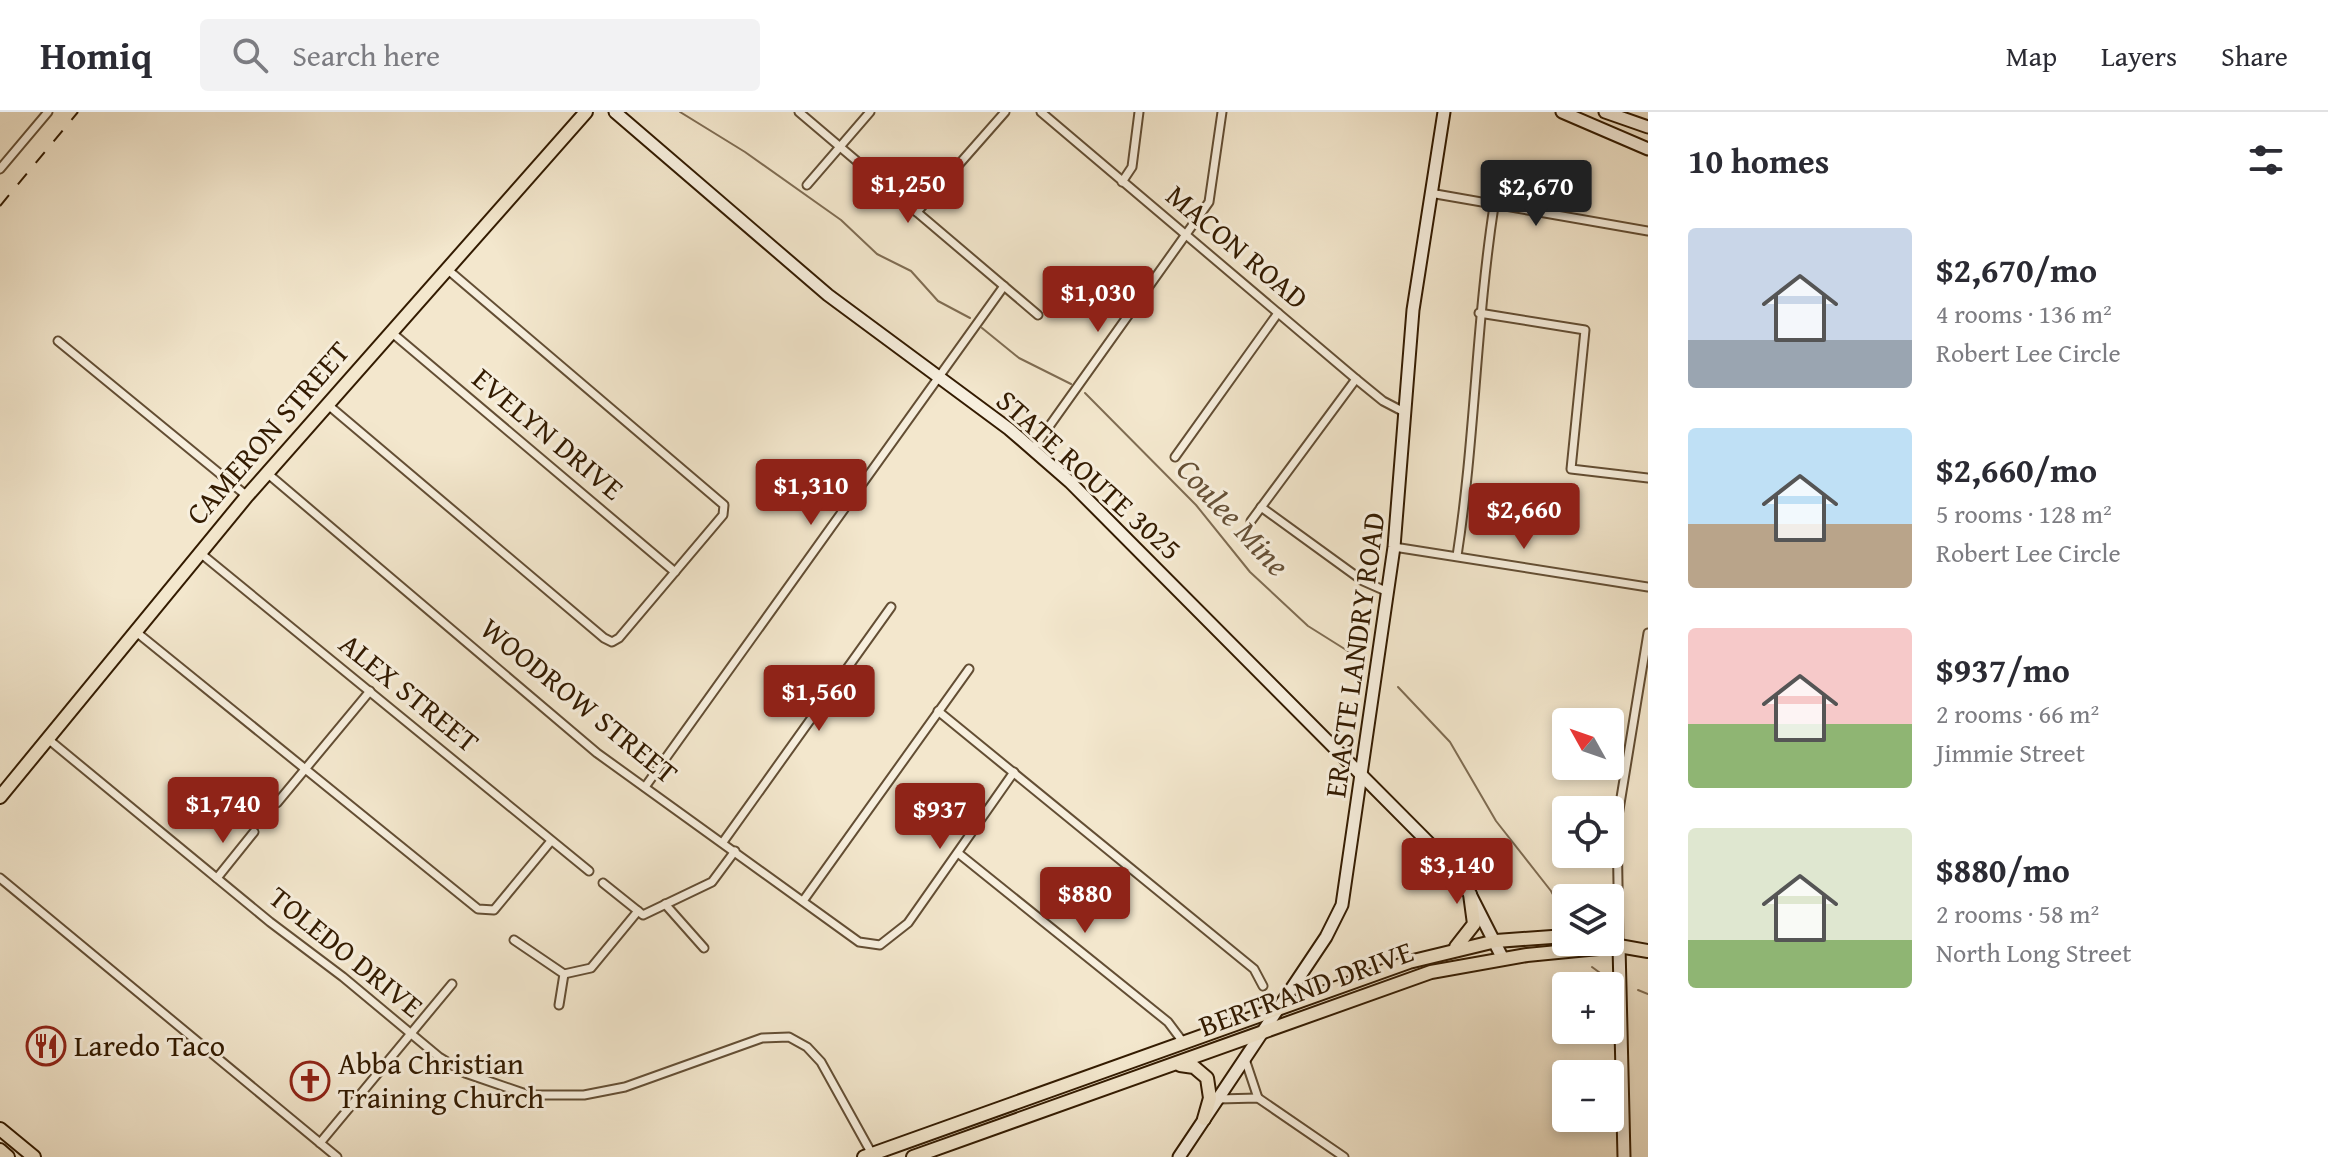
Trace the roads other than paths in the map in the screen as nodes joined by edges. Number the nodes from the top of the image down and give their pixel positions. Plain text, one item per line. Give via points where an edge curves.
1 (48, 112) edge
2 (586, 112) edge
3 (615, 112) edge
4 (799, 112) edge
5 (870, 112) edge
6 (1005, 112) edge
7 (1041, 112) edge
8 (1139, 112) edge
9 (1222, 112) edge
10 (1444, 112) edge
11 (1562, 112) edge
12 (1605, 112) edge
13 (1648, 127) edge
14 (840, 147) junction
15 (1648, 149) edge
16 (0, 169) edge
17 (1122, 182) junction
18 (807, 185) dead end
19 (1430, 193) junction
20 (1494, 206) junction
21 (917, 212) junction
22 (1648, 231) edge
23 (1186, 236) junction
24 (447, 269) junction
25 (1004, 286) junction
26 (1278, 313) junction
27 (1479, 313) junction
28 (1038, 315) dead end
29 (391, 332) junction
30 (58, 341) dead end
31 (938, 377) junction
32 (1356, 379) junction
33 (327, 404) junction
34 (1406, 413) junction
35 (1033, 449) junction
36 (1175, 457) dead end
37 (267, 473) junction
38 (1648, 478) edge
39 (247, 496) junction
40 (1261, 507) junction
41 (1251, 521) dead end
42 (1394, 547) junction
43 (199, 552) junction
44 (1457, 556) junction
45 (675, 572) junction
46 (1648, 587) edge
47 (1388, 592) junction
48 (891, 607) dead end
49 (135, 631) junction
50 (1648, 633) edge
51 (969, 669) dead end
52 (370, 691) junction
53 (938, 711) junction
54 (48, 739) junction
55 (305, 769) junction
56 (1014, 772) junction
57 (1363, 775) junction
58 (645, 787) junction
59 (0, 797) edge
60 (277, 803) dead end
61 (254, 832) dead end
62 (551, 841) junction
63 (723, 842) junction
64 (735, 851) junction
65 (958, 853) junction
66 (589, 871) dead end
67 (0, 878) edge
68 (217, 878) junction
69 (603, 883) dead end
70 (1618, 884) edge
71 (1470, 894) junction
72 (803, 901) junction
73 (665, 904) junction
74 (638, 911) junction
75 (1552, 937) edge
76 (514, 940) dead end
77 (1496, 941) junction
78 (1624, 947) edge
79 (704, 948) dead end
80 (1454, 949) junction
81 (1648, 951) edge
82 (1552, 952) edge
83 (1619, 956) edge
84 (1502, 957) junction
85 (564, 974) junction
86 (452, 984) dead end
87 (1263, 986) dead end
88 (559, 1005) dead end
89 (1278, 1008) junction
90 (1263, 1030) junction
91 (411, 1034) junction
92 (1183, 1042) junction
93 (1245, 1058) junction
94 (1172, 1065) junction
95 (1258, 1098) junction
96 (1218, 1099) junction
97 (989, 1113) junction
98 (1204, 1119) junction
99 (992, 1128) junction
100 (0, 1129) edge
101 (320, 1143) junction
102 (0, 1150) edge
103 (868, 1156) edge
104 (8, 1157) edge
105 (34, 1157) edge
106 (337, 1157) edge
107 (913, 1157) edge
108 (1179, 1157) edge
109 (1344, 1157) edge
110 (1624, 1157) edge

1 - 16 street
2 - 24 main road, CAMERON STREET
3 - 31 street, STATE ROUTE 3025 via 828,295
4 - 14 street
5 - 14 street
6 - 21 street
7 - 17 street, MACON ROAD
8 - 17 street via 1132,167
9 - 23 street via 1212,195
10 - 19 street, ERASTE LANDRY ROAD
11 - 15 street
12 - 13 street
14 - 18 street
14 - 21 street
17 - 23 street, MACON ROAD
19 - 20 street
19 - 34 street, ERASTE LANDRY ROAD via 1413,310
20 - 22 street
20 - 27 street
21 - 25 street
23 - 26 street, MACON ROAD
23 - 35 street
24 - 29 main road, CAMERON STREET
24 - 45 street via 721,501 723,515
25 - 28 street
25 - 31 street
26 - 32 street, MACON ROAD
26 - 36 street
27 - 38 street via 1585,330 1571,469
27 - 44 street via 1468,479
29 - 33 main road, CAMERON STREET
29 - 45 street, EVELYN DRIVE
30 - 39 street
31 - 35 street, STATE ROUTE 3025
31 - 58 street
32 - 34 street, MACON ROAD
32 - 40 street
33 - 37 main road, CAMERON STREET
33 - 45 street via 612,642
34 - 42 street, ERASTE LANDRY ROAD
35 - 57 street, STATE ROUTE 3025
37 - 39 main road, CAMERON STREET
37 - 58 street, WOODROW STREET via 588,745
39 - 43 main road, CAMERON STREET
40 - 41 street
40 - 47 street via 1363,581
42 - 44 street
42 - 47 street, ERASTE LANDRY ROAD
43 - 49 main road, CAMERON STREET
43 - 52 street, ALEX STREET
44 - 46 street
47 - 57 street, ERASTE LANDRY ROAD
48 - 63 street
49 - 54 main road, CAMERON STREET
49 - 55 street
50 - 70 street via 1617,822
51 - 53 street
52 - 55 street
52 - 62 street, ALEX STREET
53 - 56 street
53 - 72 street
54 - 59 main road, CAMERON STREET
54 - 68 street, TOLEDO DRIVE
55 - 60 street
55 - 62 street via 484,912 494,910
56 - 65 street
56 - 87 street via 1254,969
57 - 71 street, STATE ROUTE 3025
57 - 89 street, ERASTE LANDRY ROAD via 1342,905
58 - 63 street, WOODROW STREET
61 - 68 street
62 - 66 street, ALEX STREET
63 - 64 street, WOODROW STREET
64 - 72 street, WOODROW STREET
64 - 73 street via 712,882
65 - 72 street, WOODROW STREET via 908,923 890,941 875,946 859,942
65 - 92 street via 1168,1022
67 - 101 street
68 - 91 street, TOLEDO DRIVE
69 - 74 street
71 - 77 street, STATE ROUTE 3025
71 - 80 main road via 1474,924
73 - 74 street via 643,915
73 - 79 street
74 - 85 street via 591,968
75 - 77 main road, BERTRAND DRIVE
76 - 85 street
77 - 80 main road, BERTRAND DRIVE
77 - 84 street, STATE ROUTE 3025
78 - 81 main road, BERTRAND DRIVE
80 - 89 main road, BERTRAND DRIVE
82 - 84 main road, BERTRAND DRIVE
83 - 110 street
84 - 90 main road, BERTRAND DRIVE via 1431,972
85 - 88 street
86 - 91 street
89 - 90 street, ERASTE LANDRY ROAD
89 - 92 main road, BERTRAND DRIVE
90 - 93 street, ERASTE LANDRY ROAD
90 - 94 main road, BERTRAND DRIVE
91 - 101 street
91 - 103 street, TOLEDO DRIVE via 450,1065 480,1080 549,1097 613,1090 752,1041 789,1037 821,1062
92 - 97 main road, BERTRAND DRIVE
93 - 95 street
93 - 96 street, ERASTE LANDRY ROAD
94 - 98 main road via 1194,1067 1207,1078 1210,1098
94 - 99 main road, BERTRAND DRIVE
95 - 96 street
95 - 109 street
96 - 98 street, ERASTE LANDRY ROAD
97 - 99 street
97 - 103 main road, BERTRAND DRIVE
98 - 108 street, ERASTE LANDRY ROAD
99 - 107 main road, BERTRAND DRIVE
100 - 105 main road
101 - 106 street
102 - 104 main road

